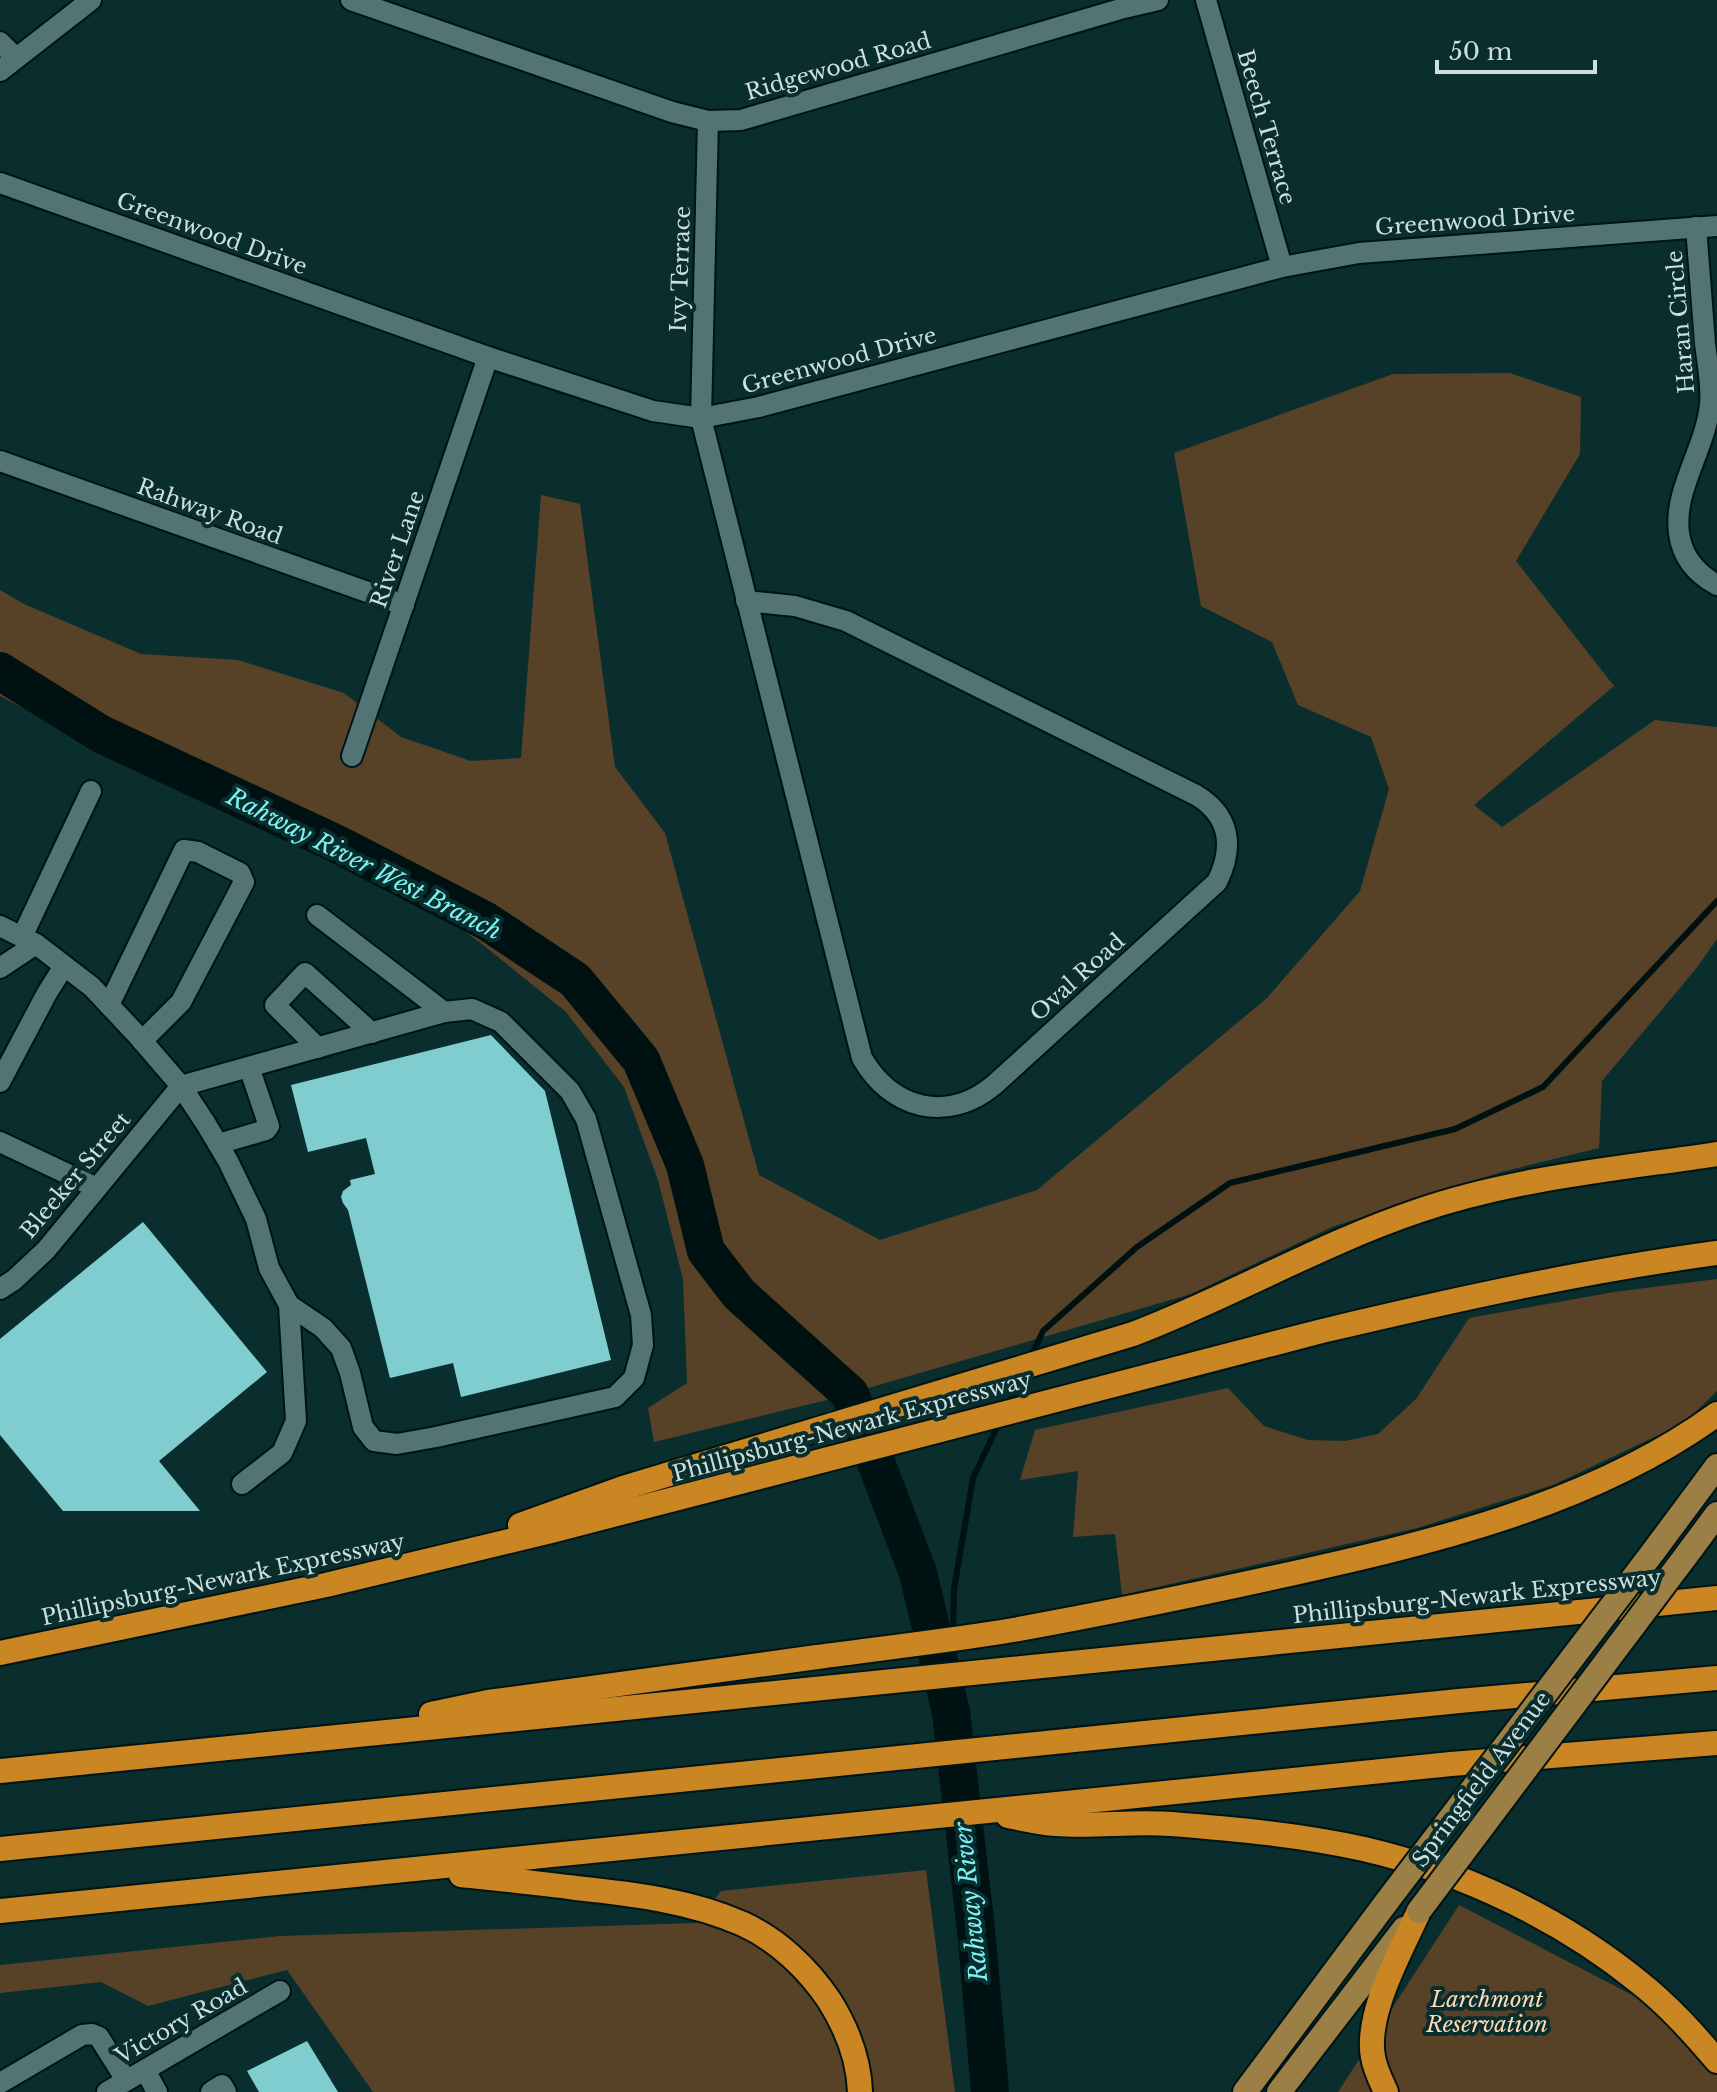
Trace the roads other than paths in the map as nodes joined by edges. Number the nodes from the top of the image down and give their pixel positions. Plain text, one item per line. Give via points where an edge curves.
1 (91, 0) edge
2 (351, 0) edge
3 (1158, 0) edge
4 (1206, 0) edge
5 (1123, 4) edge
6 (0, 42) edge
7 (8, 64) edge
8 (708, 121) junction
9 (0, 183) edge
10 (1717, 226) edge
11 (1696, 227) junction
12 (1282, 267) junction
13 (488, 357) junction
14 (701, 418) junction
15 (0, 461) edge
16 (1717, 585) edge
17 (746, 601) junction
18 (404, 605) junction
19 (352, 756) dead end
20 (91, 791) dead end
21 (317, 915) dead end
22 (0, 926) edge
23 (29, 941) junction
24 (64, 966) junction
25 (0, 968) edge
26 (109, 1005) junction
27 (444, 1012) junction
28 (372, 1033) junction
29 (142, 1041) junction
30 (318, 1048) junction
31 (249, 1067) junction
32 (0, 1082) edge
33 (181, 1086) junction
34 (0, 1142) edge
35 (218, 1144) junction
36 (1717, 1154) edge
37 (97, 1188) junction
38 (1717, 1253) edge
39 (0, 1289) edge
40 (289, 1305) junction
41 (1717, 1414) edge
42 (1717, 1466) edge
43 (242, 1484) dead end
44 (1717, 1514) edge
45 (402, 1567) junction
46 (1717, 1598) edge
47 (0, 1653) edge
48 (1717, 1678) edge
49 (297, 1741) junction
50 (1717, 1743) edge
51 (0, 1771) edge
52 (1032, 1813) junction
53 (0, 1849) edge
54 (415, 1869) junction
55 (0, 1911) edge
56 (1419, 1911) junction
57 (280, 1991) dead end
58 (1717, 2061) edge
59 (145, 2070) junction
60 (126, 2080) junction
61 (0, 2083) edge
62 (107, 2092) edge
63 (157, 2092) edge
64 (211, 2092) edge
65 (226, 2092) edge
66 (860, 2092) edge
67 (1245, 2092) edge
68 (1279, 2092) edge
69 (1386, 2092) edge

1 - 7 street
2 - 8 street, Ridgewood Road
3 - 5 street, Ridgewood Road
4 - 12 street, Beech Terrace
5 - 8 street, Ridgewood Road via 741,120
6 - 7 street
8 - 14 street, Ivy Terrace
9 - 13 street, Greenwood Drive
10 - 11 street, Greenwood Drive
11 - 12 street, Greenwood Drive via 1359,253
11 - 16 street, Haran Circle via 1711,402 1704,438 1683,490 1679,536 1688,559 1703,578
12 - 14 street, Greenwood Drive
13 - 14 street, Greenwood Drive via 653,411
13 - 18 street, River Lane
14 - 17 street, Oval Road
15 - 18 street, Rahway Road
17 - 17 street, Oval Road via 795,606 846,621 1196,795 1225,828 1226,866 1217,882 985,1093 954,1106 928,1107 896,1096 862,1058
18 - 19 street, River Lane
20 - 23 street
21 - 27 street
22 - 23 street
23 - 24 street
23 - 25 street
24 - 26 street
24 - 32 street
26 - 29 street
26 - 29 street via 184,850 240,873 244,882 181,1002
27 - 28 street
27 - 40 street via 472,1009 501,1022 570,1091 586,1119 641,1315 643,1345 634,1378 615,1397 436,1437 397,1444 374,1441 363,1427 341,1348
28 - 30 street
28 - 30 street via 305,973 275,1005
29 - 33 street
30 - 31 street
31 - 33 street
31 - 35 street via 269,1126
33 - 35 street
33 - 37 street, Bleeker Street
34 - 37 street
35 - 40 street via 256,1219 269,1268
36 - 45 highway via 1460,1197 1384,1223 1168,1320 623,1488
37 - 39 street, Bleeker Street via 46,1250
38 - 45 highway, Phillipsburg-Newark Expressway via 1602,1270 1322,1331
40 - 43 street via 296,1421 282,1453
41 - 49 highway via 1677,1441 1549,1501 1323,1567 1012,1630 488,1702
42 - 67 main road, Springfield Avenue, bridge
44 - 56 main road, Springfield Avenue, bridge
45 - 47 highway, Phillipsburg-Newark Expressway
46 - 49 highway, Phillipsburg-Newark Expressway
48 - 53 highway
49 - 51 highway, Phillipsburg-Newark Expressway
50 - 52 highway via 1451,1764
52 - 54 highway via 978,1810
52 - 58 highway via 1056,1824 1166,1824 1274,1833 1365,1849 1436,1871 1542,1917 1610,1959 1670,2009
54 - 55 highway
54 - 66 highway via 647,1896 744,1924 789,1954 820,1987 847,2035
56 - 68 main road, Springfield Avenue
56 - 69 highway via 1374,2019 1373,2056
57 - 59 street, Victory Road
59 - 60 street, Victory Road
59 - 63 street
60 - 61 street via 92,2034
60 - 62 street, Victory Road
64 - 65 street via 222,2085

